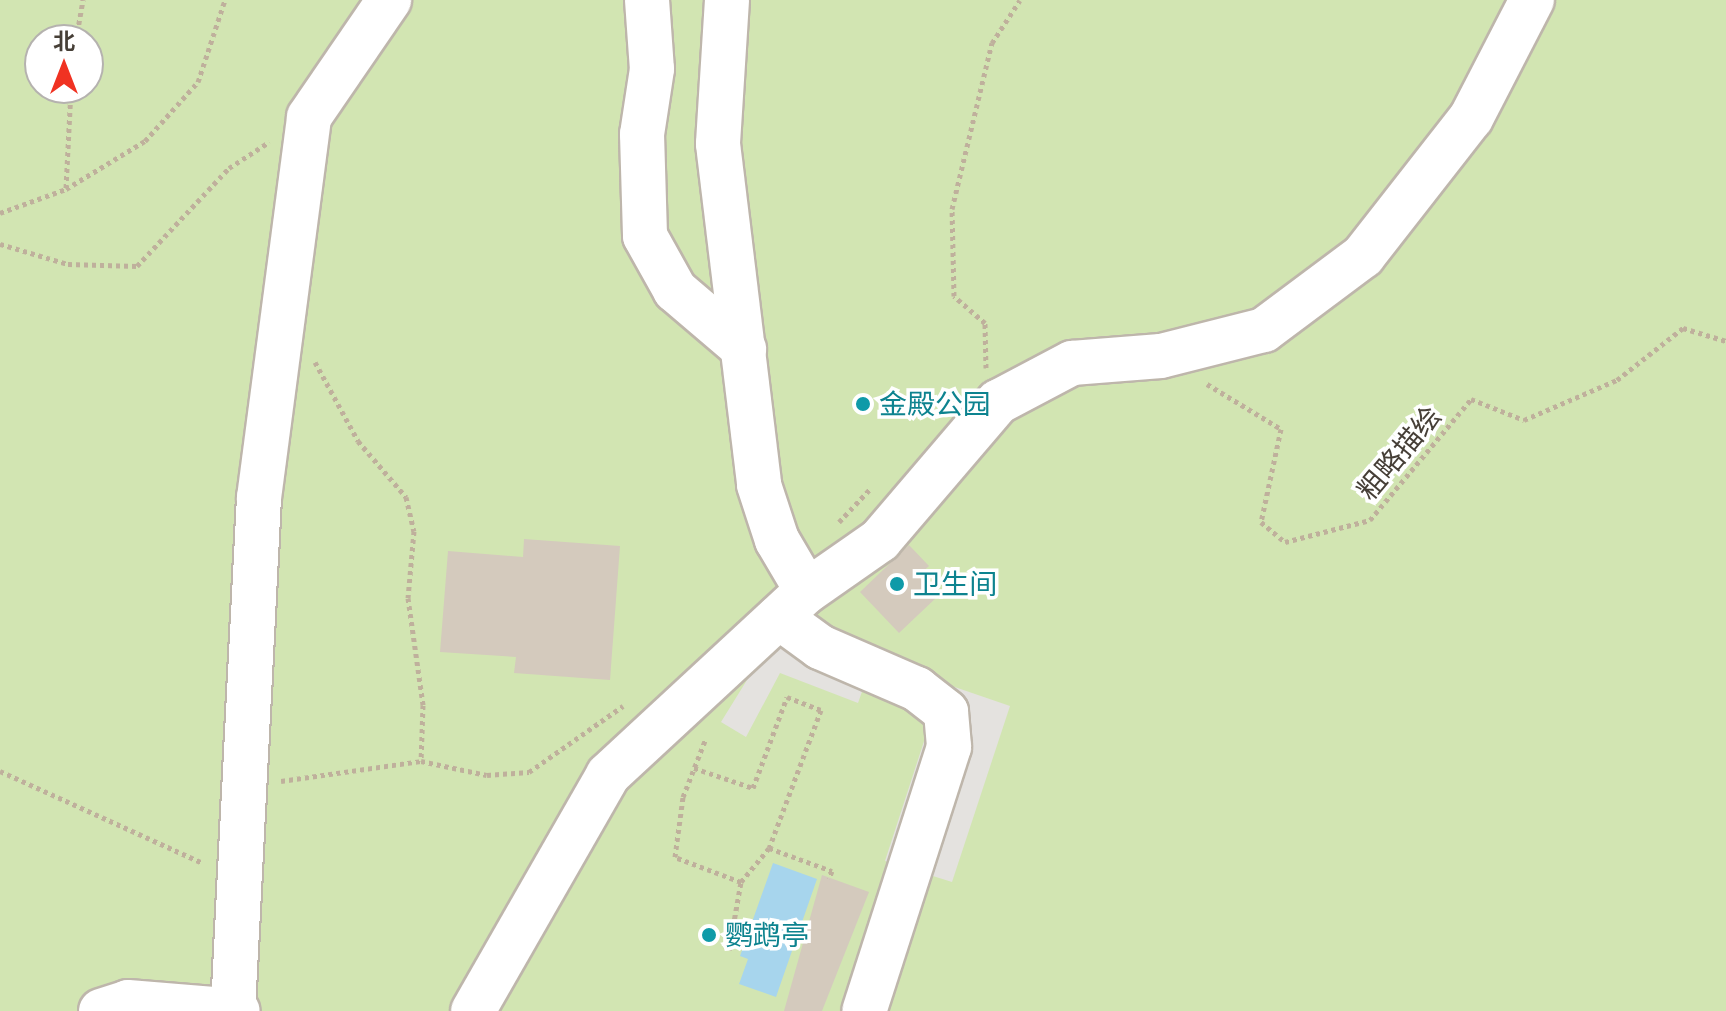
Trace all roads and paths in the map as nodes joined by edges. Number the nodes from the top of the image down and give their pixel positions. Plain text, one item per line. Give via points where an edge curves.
1 (83, 0) edge
2 (225, 0) edge
3 (389, 0) edge
4 (647, 0) edge
5 (727, 0) edge
6 (1020, 0) edge
7 (1532, 0) edge
8 (79, 24) edge
9 (70, 104) edge
10 (309, 117) junction
11 (66, 189) junction
12 (0, 213) edge
13 (1, 245) edge
14 (1726, 341) edge
15 (283, 348) junction
16 (744, 349) junction
17 (1161, 356) junction
18 (987, 375) dead end
19 (876, 484) dead end
20 (842, 516) dead end
21 (793, 604) junction
22 (630, 702) dead end
23 (708, 731) dead end
24 (421, 761) junction
25 (694, 768) junction
26 (0, 771) edge
27 (241, 786) junction
28 (769, 848) junction
29 (829, 878) dead end
30 (235, 879) junction
31 (741, 882) junction
32 (729, 950) dead end
33 (236, 1010) edge
34 (101, 1011) edge
35 (473, 1011) edge
36 (864, 1011) edge

1 - 8 path
2 - 11 path via 198,82 145,141
3 - 10 lane
4 - 16 lane via 652,69 642,134 645,236 675,290
5 - 16 lane via 718,144
6 - 18 path via 992,43 952,209 954,296 985,323
7 - 17 lane via 1471,118 1363,256 1264,330
9 - 11 path
10 - 13 path via 229,168 137,266 68,264
10 - 15 lane
11 - 12 path
14 - 17 path, 粗略描绘 via 1683,328 1617,380 1524,420 1471,399 1370,520 1285,542 1261,522 1281,429
15 - 24 path via 317,362 358,441 406,497 414,531 408,598 423,705
15 - 27 lane via 259,498
16 - 21 lane via 759,485
17 - 21 lane via 1072,363 998,402 880,540
19 - 20 path
21 - 35 lane via 608,775
21 - 36 lane via 820,647 917,689 946,712 949,747
22 - 24 path via 529,772 487,775
23 - 25 path
24 - 27 path
25 - 28 path via 753,788 787,697 821,710
25 - 31 path via 675,857
26 - 30 path
27 - 30 lane
28 - 29 path via 832,871
28 - 31 path
30 - 33 lane
31 - 32 path
33 - 34 lane via 128,1002

